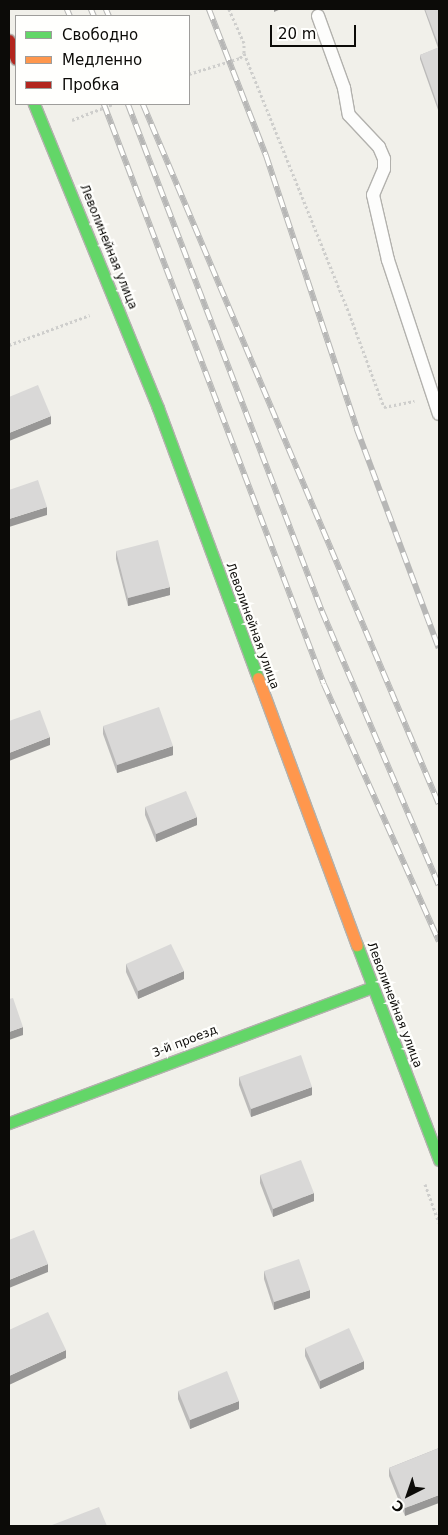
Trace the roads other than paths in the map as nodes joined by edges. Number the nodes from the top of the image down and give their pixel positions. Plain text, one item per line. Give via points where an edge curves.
1 (318, 16) dead end
2 (9, 40) edge
3 (15, 56) edge
4 (34, 105) edge
5 (439, 414) edge
6 (372, 987) junction
7 (9, 1124) edge
8 (439, 1160) edge

1 - 5 lane via 344,88 349,115 379,147 384,159 384,170 373,195 388,260
2 - 3 main road
4 - 6 main road, Леволинейная улица via 158,408
6 - 7 main road, 3-й проезд
6 - 8 main road, Леволинейная улица

